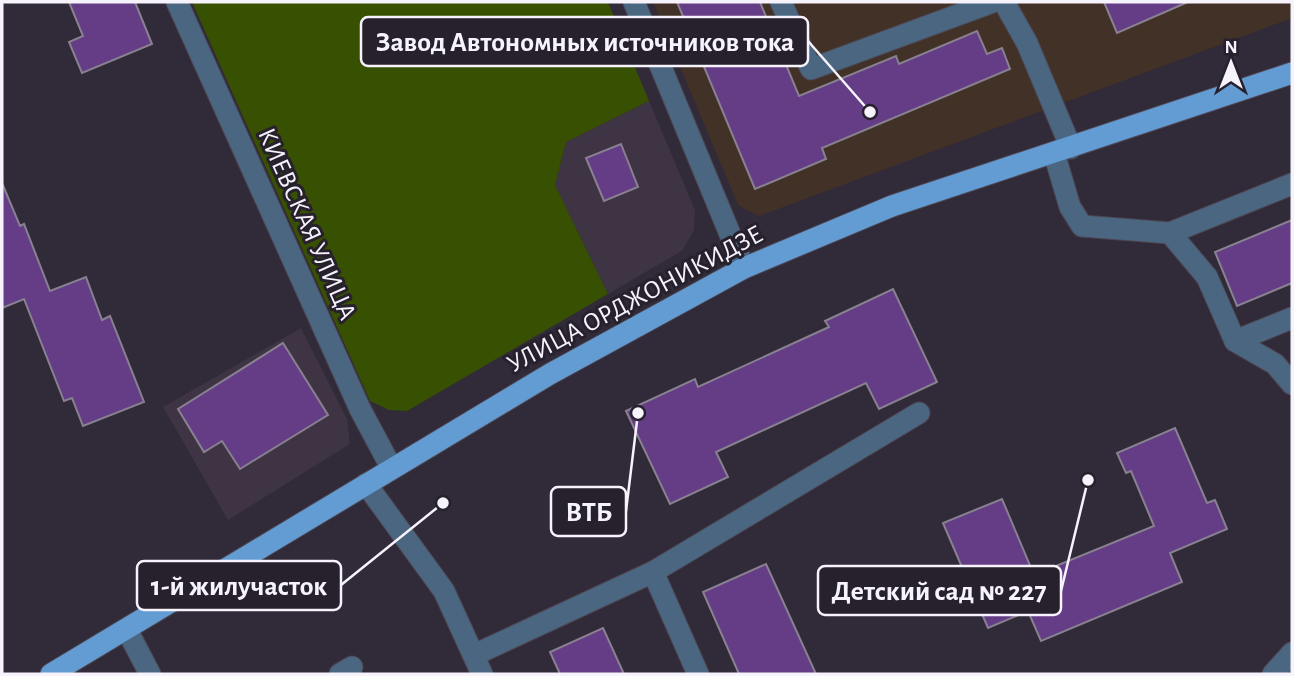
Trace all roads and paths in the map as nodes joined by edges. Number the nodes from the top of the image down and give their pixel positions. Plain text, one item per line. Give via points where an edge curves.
1 (177, 2) edge
2 (634, 2) edge
3 (781, 2) edge
4 (993, 2) edge
5 (1004, 2) edge
6 (1292, 74) edge
7 (1063, 150) junction
8 (1292, 184) edge
9 (1170, 233) junction
10 (744, 268) junction
11 (1292, 318) edge
12 (1235, 341) junction
13 (1292, 384) edge
14 (919, 413) dead end
15 (391, 467) junction
16 (366, 484) junction
17 (653, 572) junction
18 (127, 630) junction
19 (1292, 653) edge
20 (478, 665) edge
21 (51, 674) edge
22 (150, 674) edge
23 (698, 674) edge
24 (1273, 674) edge

1 - 15 street, КИЕВСКАЯ УЛИЦА via 360,409
2 - 10 street
3 - 4 street via 811,69
5 - 7 street via 1027,43
6 - 7 main road, УЛИЦА ОРДЖОНИКИДЗЕ
7 - 9 street via 1070,207 1082,226
7 - 10 main road, УЛИЦА ОРДЖОНИКИДЗЕ via 892,206
8 - 9 street
9 - 12 street via 1207,277
10 - 15 main road, УЛИЦА ОРДЖОНИКИДЗЕ
11 - 12 street
12 - 13 street via 1275,364
14 - 17 street
15 - 16 main road, УЛИЦА ОРДЖОНИКИДЗЕ
16 - 18 main road, УЛИЦА ОРДЖОНИКИДЗЕ
16 - 20 street via 444,591
17 - 20 street
17 - 23 street
18 - 21 main road, УЛИЦА ОРДЖОНИКИДЗЕ
18 - 22 street
19 - 24 street

